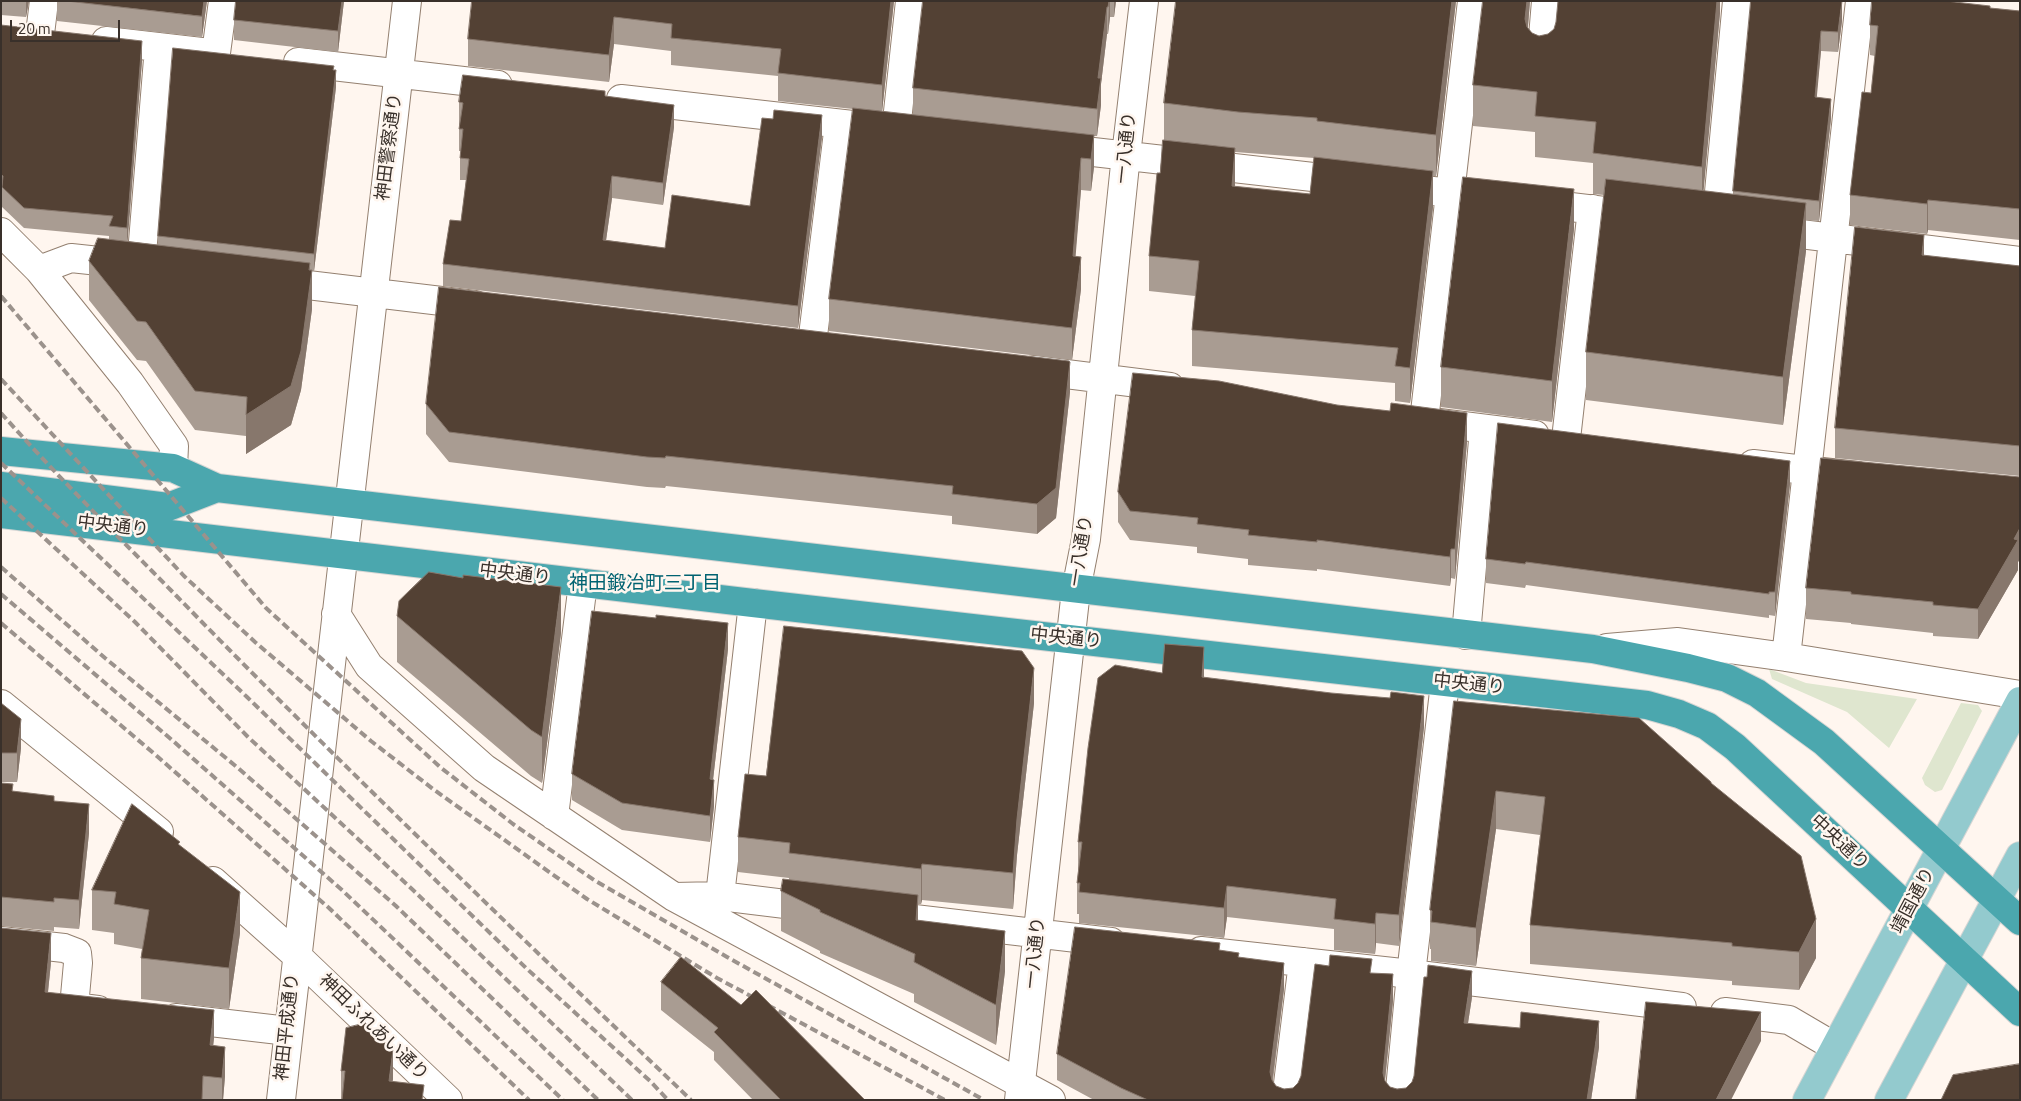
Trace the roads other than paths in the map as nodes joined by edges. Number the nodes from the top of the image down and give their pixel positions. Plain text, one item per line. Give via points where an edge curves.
1 (44, 1) edge
2 (223, 1) edge
3 (407, 1) edge
4 (910, 1) edge
5 (1144, 1) edge
6 (1472, 1) edge
7 (1546, 1) edge
8 (1737, 1) edge
9 (1860, 1) edge
10 (11, 31) edge
11 (40, 34) junction
12 (159, 47) junction
13 (216, 53) junction
14 (244, 56) edge
15 (272, 60) edge
16 (1541, 61) edge
17 (399, 73) junction
18 (520, 87) edge
19 (598, 96) edge
20 (839, 124) junction
21 (896, 130) junction
22 (923, 133) edge
23 (1035, 145) edge
24 (1126, 155) junction
25 (1450, 193) junction
26 (1592, 209) junction
27 (1659, 217) edge
28 (1687, 221) edge
29 (1716, 224) junction
30 (1, 232) edge
31 (1833, 238) junction
32 (2020, 261) edge
33 (141, 266) junction
34 (169, 269) edge
35 (39, 270) junction
36 (246, 278) edge
37 (372, 292) junction
38 (497, 307) edge
39 (783, 341) edge
40 (1011, 368) edge
41 (1103, 378) junction
42 (1198, 391) edge
43 (1484, 429) junction
44 (1566, 439) junction
45 (1595, 443) edge
46 (1, 451) edge
47 (1730, 461) edge
48 (173, 468) junction
49 (1807, 471) junction
50 (1884, 479) edge
51 (1, 486) edge
52 (217, 488) junction
53 (350, 504) junction
54 (1, 514) edge
55 (344, 555) junction
56 (583, 583) junction
57 (1076, 590) junction
58 (753, 603) junction
59 (336, 614) junction
60 (1466, 634) junction
61 (1070, 640) junction
62 (1593, 649) junction
63 (1786, 657) junction
64 (1445, 683) junction
65 (2020, 695) edge
66 (2020, 701) edge
67 (1, 704) edge
68 (554, 816) junction
69 (1941, 849) junction
70 (2020, 856) edge
71 (720, 896) junction
72 (674, 897) junction
73 (1997, 900) junction
74 (1909, 910) junction
75 (2020, 921) edge
76 (1038, 934) junction
77 (1, 941) edge
78 (1137, 945) edge
79 (1176, 949) edge
80 (296, 954) junction
81 (1964, 961) junction
82 (1303, 962) junction
83 (1411, 974) junction
84 (118, 1012) edge
85 (2020, 1012) edge
86 (156, 1016) edge
87 (288, 1031) junction
88 (1835, 1047) junction
89 (1020, 1092) edge
90 (280, 1100) edge
91 (448, 1100) edge
92 (1051, 1100) edge
93 (1286, 1100) edge
94 (1399, 1100) edge
95 (1807, 1100) edge
96 (1889, 1100) edge

1 - 11 street
2 - 13 street
3 - 17 street, 神田警察通り
4 - 21 street
5 - 24 street, 一八通り
6 - 25 street
7 - 16 street
8 - 29 street
9 - 31 street
10 - 11 street
11 - 12 street
12 - 13 street
12 - 33 street
13 - 14 street
15 - 17 street
17 - 18 street
17 - 37 street, 神田警察通り
19 - 20 street
20 - 21 street
20 - 39 street via 822,346
21 - 22 street
23 - 24 street
24 - 25 street
24 - 41 street, 一八通り
25 - 26 street
25 - 43 street via 1414,420
26 - 27 street
26 - 44 street
28 - 29 street
29 - 31 street
30 - 35 street
31 - 32 street
31 - 49 street
33 - 34 street
33 - 35 street via 71,258
35 - 48 street via 130,383 174,446
36 - 37 street
37 - 38 street
37 - 53 street, 神田警察通り
40 - 41 street
41 - 42 street
41 - 57 street, 一八通り via 1086,539
43 - 44 street
43 - 60 street
44 - 45 street
46 - 48 highway
47 - 49 street
48 - 52 highway
49 - 50 street
49 - 63 street
51 - 52 highway, 中央通り via 168,507
52 - 53 highway, 中央通り
53 - 55 street, 神田警察通り
53 - 57 highway, 中央通り
54 - 55 highway, 中央通り
55 - 56 highway, 中央通り
55 - 59 street, 神田警察通り
56 - 58 highway, 中央通り
56 - 68 street
57 - 60 highway, 中央通り
57 - 61 street, 一八通り
58 - 61 highway, 中央通り
58 - 71 street
59 - 68 street via 369,666 484,768
59 - 80 street, 神田平成通り
60 - 62 highway, 中央通り
61 - 64 highway, 中央通り
61 - 76 street, 一八通り
62 - 63 street via 1678,642
62 - 69 highway, 中央通り via 1727,678 1757,693 1824,742
63 - 65 street
64 - 74 highway, 中央通り via 1647,705 1707,726 1735,747
64 - 83 street
66 - 69 main road, 靖国通り
67 - 80 street, 神田ふれあい通り via 97,797 188,858
68 - 72 street
69 - 73 highway, 中央通り
69 - 74 main road, 靖国通り
70 - 73 main road
71 - 72 street
71 - 76 street
72 - 89 street
73 - 75 highway, 中央通り
73 - 81 main road
74 - 81 highway, 中央通り
74 - 88 main road, 靖国通り
76 - 78 street
76 - 89 street, 一八通り
77 - 84 street via 64,948 77,953 74,1007
79 - 82 street
80 - 87 street, 神田平成通り
80 - 91 street, 神田ふれあい通り
81 - 85 highway, 中央通り
81 - 96 main road
82 - 83 street
82 - 93 street
83 - 88 street via 1789,1020
83 - 94 street
86 - 87 street
87 - 90 street, 神田平成通り
88 - 95 main road, 靖国通り
89 - 92 street

